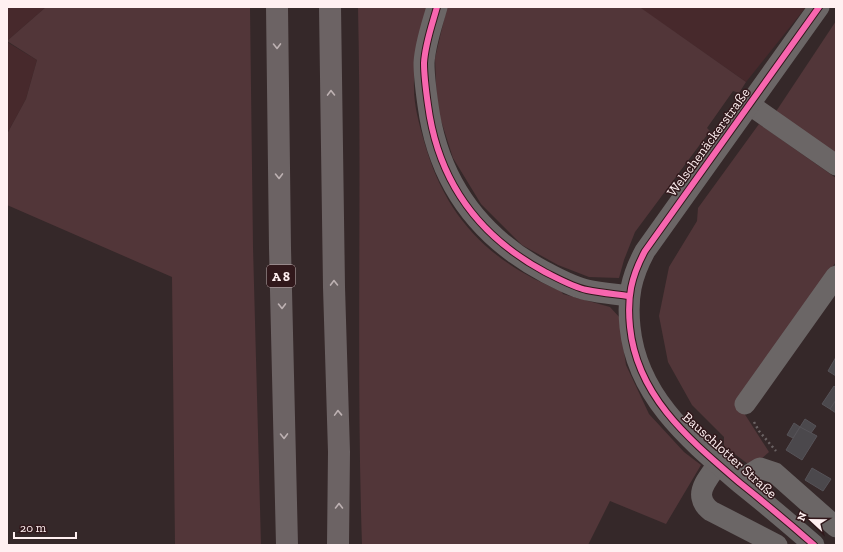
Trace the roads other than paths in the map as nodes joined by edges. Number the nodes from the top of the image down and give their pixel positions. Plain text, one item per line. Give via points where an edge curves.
1 (277, 7) edge
2 (330, 7) edge
3 (438, 7) edge
4 (819, 7) edge
5 (750, 104) junction
6 (836, 165) edge
7 (836, 276) edge
8 (629, 296) junction
9 (745, 404) road end
10 (718, 464) junction
11 (739, 481) junction
12 (836, 527) edge
13 (287, 545) edge
14 (338, 545) edge
15 (777, 545) edge
16 (814, 545) edge

1 -> 13 highway, A 8
14 -> 2 highway via 339,452
3 - 8 street via 425,52 425,84 439,156 465,206 510,251 538,268 587,290
4 - 5 street, Welschenäckerstraße
5 - 6 street
5 - 8 street, Welschenäckerstraße via 645,251 632,280
7 - 9 street
8 - 10 street, Bauschlotter Straße via 634,352 647,383 672,420
10 - 11 street, Bauschlotter Straße
10 - 15 street via 703,487 701,498 704,504 711,512
11 - 12 street, Bauschlotter Straße via 760,468 775,473
11 - 16 street, Bauschlotter Straße

